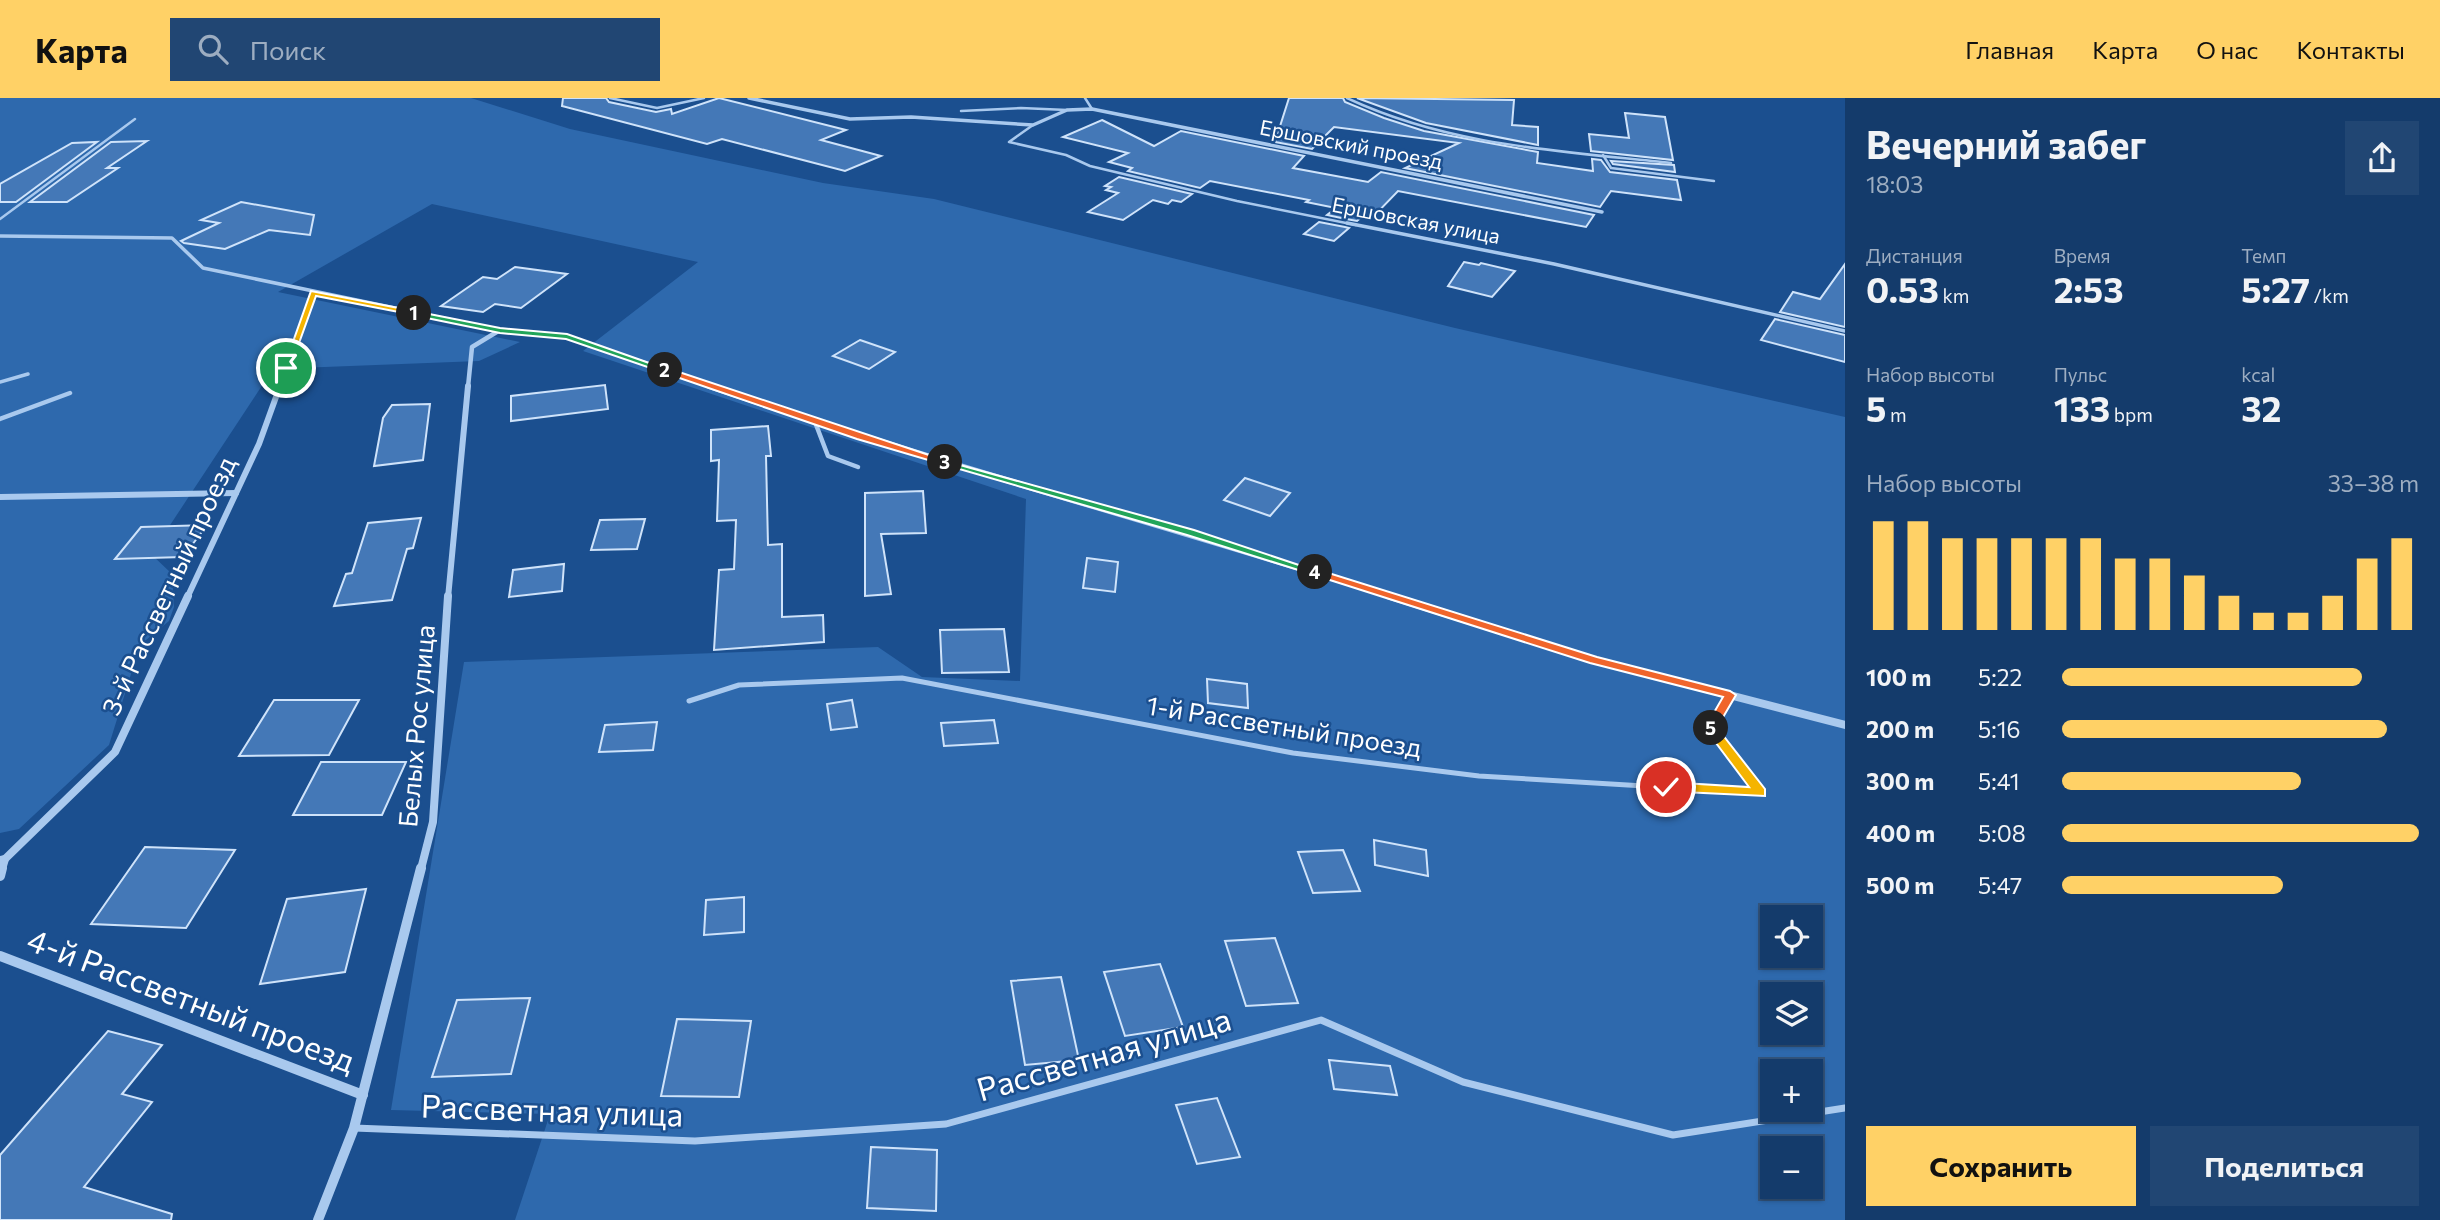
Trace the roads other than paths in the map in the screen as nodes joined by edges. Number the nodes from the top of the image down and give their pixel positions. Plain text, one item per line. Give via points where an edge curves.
1 (610, 98) edge
2 (704, 98) edge
3 (749, 98) edge
4 (1085, 98) edge
5 (1347, 98) edge
6 (1092, 109) junction
7 (1067, 110) junction
8 (961, 111) dead end
9 (135, 119) dead end
10 (1032, 125) junction
11 (1603, 155) junction
12 (1671, 163) dead end
13 (1714, 181) dead end
14 (1602, 212) dead end
15 (0, 219) edge
16 (0, 236) edge
17 (313, 293) junction
18 (500, 330) junction
19 (1845, 331) edge
20 (28, 374) dead end
21 (0, 382) edge
22 (70, 393) dead end
23 (0, 419) edge
24 (816, 422) junction
25 (858, 467) dead end
26 (236, 493) junction
27 (0, 497) edge
28 (1730, 695) junction
29 (689, 701) dead end
30 (1845, 725) edge
31 (3, 859) edge
32 (0, 876) edge
33 (0, 956) edge
34 (363, 1095) junction
35 (1845, 1108) edge
36 (354, 1128) junction
37 (317, 1220) edge

1 - 2 lane via 656,110
3 - 10 street via 850,119 911,117
4 - 6 lane
5 - 11 lane via 1377,115 1451,134
6 - 7 street, Ершовский проезд
6 - 14 street, Ершовский проезд
7 - 8 lane
7 - 10 street
9 - 15 lane
10 - 19 lane, Ершовская улица via 1009,142 1237,201 1553,264
11 - 12 lane
11 - 13 lane via 1611,168
16 - 17 lane via 172,238 203,268
17 - 18 lane
17 - 26 street, 3-й Рассветный проезд via 259,444
18 - 24 street via 567,337
18 - 34 street, Белых Рос улица via 472,347 453,524 433,822
20 - 21 lane
22 - 23 lane
24 - 25 lane via 828,456
24 - 28 street via 1191,533 1594,660
26 - 27 street
26 - 31 street, 3-й Рассветный проезд via 115,752
28 - 29 lane, 1-й Рассветный проезд via 1710,727 1760,793 1479,776 1293,753 902,678 739,685
28 - 30 street
31 - 32 street
33 - 34 street, 4-й Рассветный проезд
34 - 36 street, Белых Рос улица
35 - 36 lane, Рассветная улица via 1673,1135 1463,1082 1321,1020 946,1124 695,1141
36 - 37 street, Белых Рос улица

